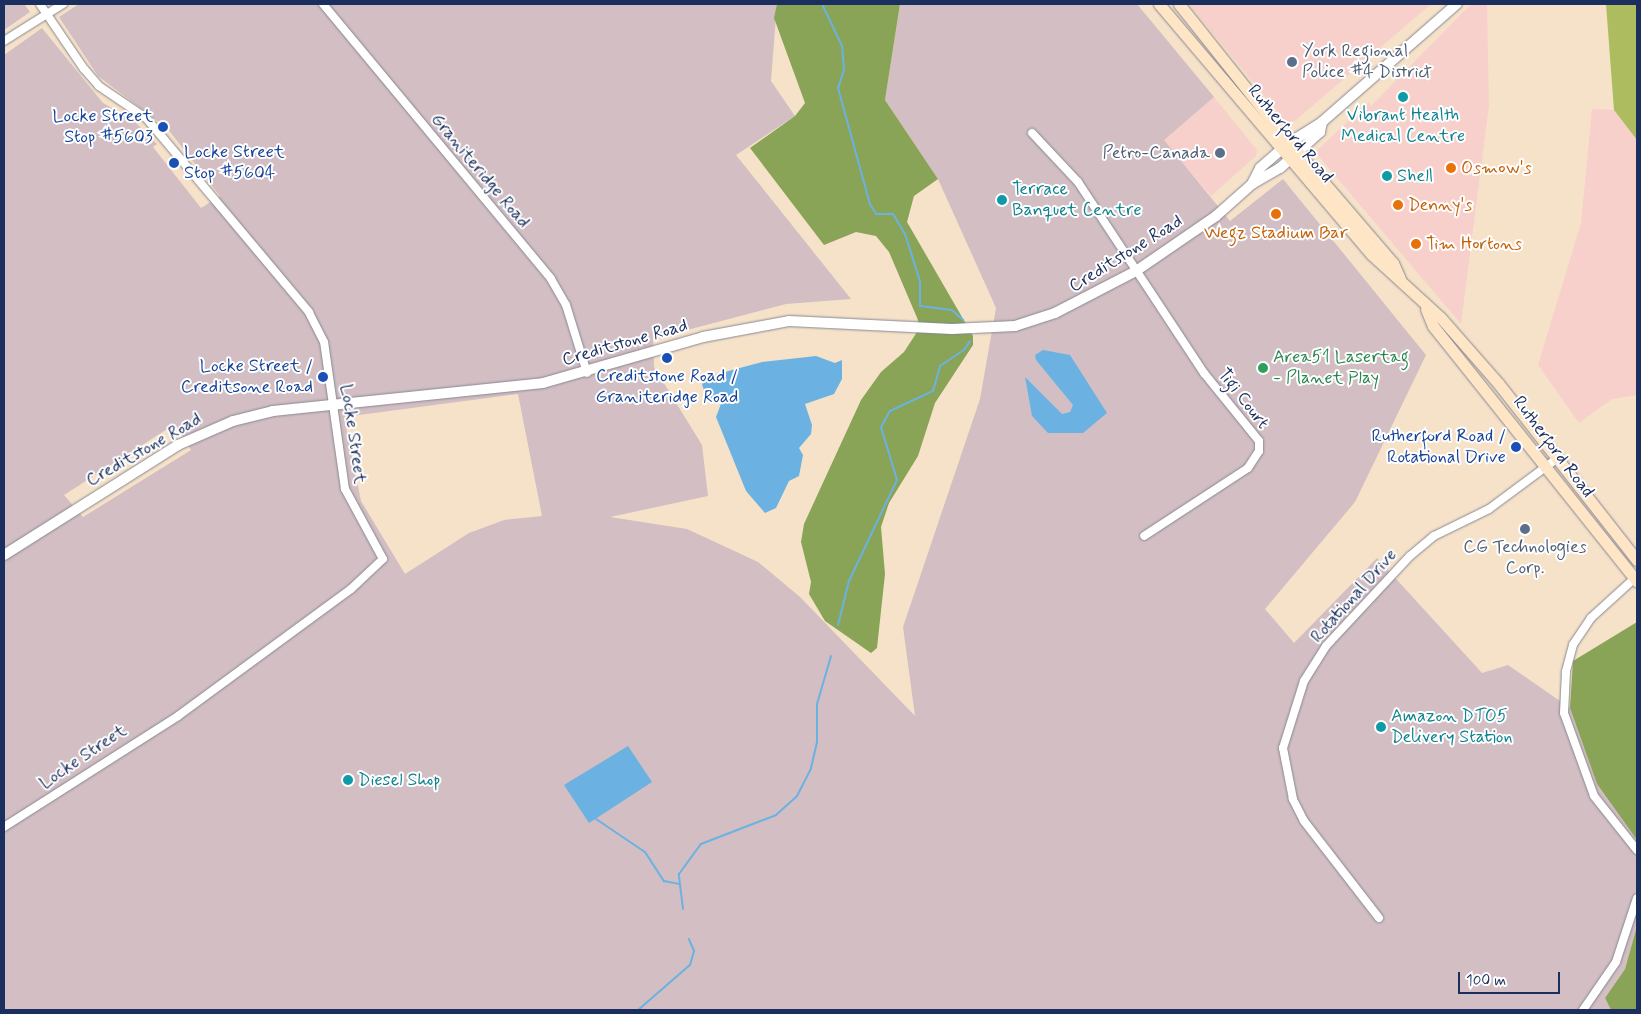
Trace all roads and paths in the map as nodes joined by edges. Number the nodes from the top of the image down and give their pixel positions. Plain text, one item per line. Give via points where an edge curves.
1 (40, 4) edge
2 (63, 4) edge
3 (323, 4) edge
4 (1160, 4) edge
5 (1179, 4) edge
6 (1457, 4) edge
7 (46, 13) junction
8 (4, 41) edge
9 (1322, 122) junction
10 (1032, 133) dead end
11 (1289, 142) junction
12 (1280, 151) junction
13 (1293, 157) junction
14 (1252, 184) junction
15 (1136, 271) junction
16 (1457, 344) junction
17 (587, 373) junction
18 (334, 404) junction
19 (1559, 457) junction
20 (1545, 467) junction
21 (1144, 536) dead end
22 (4, 555) edge
23 (1637, 560) edge
24 (1636, 578) edge
25 (4, 827) edge
26 (1637, 850) edge
27 (1637, 898) edge
28 (1379, 918) dead end
29 (1583, 1010) edge

1 - 7 street, Locke Street
2 - 7 street
3 - 17 street, Graniteridge Road via 551,279 566,305
4 - 12 main road, Rutherford Road
5 - 11 main road, Rutherford Road
6 - 9 street
7 - 8 street
7 - 18 street, Locke Street via 94,80 146,118 309,312 324,342
9 - 11 street, Creditstone Road
9 - 13 street, Creditstone Road via 1320,132
10 - 15 street, Tigi Court via 1078,182
11 - 12 street, Creditstone Road
11 - 13 main road, Rutherford Road
12 - 13 main road, Rutherford Road
12 - 14 street, Creditstone Road via 1260,168
13 - 14 street, Creditstone Road via 1268,178
13 - 16 main road, Rutherford Road via 1386,270 1400,280
14 - 15 street, Creditstone Road
15 - 17 street, Creditstone Road via 1087,300 1015,326 952,329 789,321 703,338
15 - 21 street, Tigi Court via 1204,373 1255,434 1259,451 1248,468
16 - 19 main road, Rutherford Road via 1498,383
16 - 20 main road, Rutherford Road
17 - 18 street, Creditstone Road via 526,385
18 - 22 street, Creditstone Road via 273,411 210,430
18 - 25 street, Locke Street via 344,489 382,554 381,564 178,716
19 - 20 street, Rotational Drive
19 - 23 main road, Rutherford Road
20 - 24 main road, Rutherford Road
20 - 28 street, Rotational Drive via 1489,509 1434,536 1410,556 1326,646 1304,682 1292,713 1283,748 1293,799 1304,821
24 - 26 street via 1591,618 1573,645 1566,672 1564,714 1594,796
27 - 29 street via 1616,962

